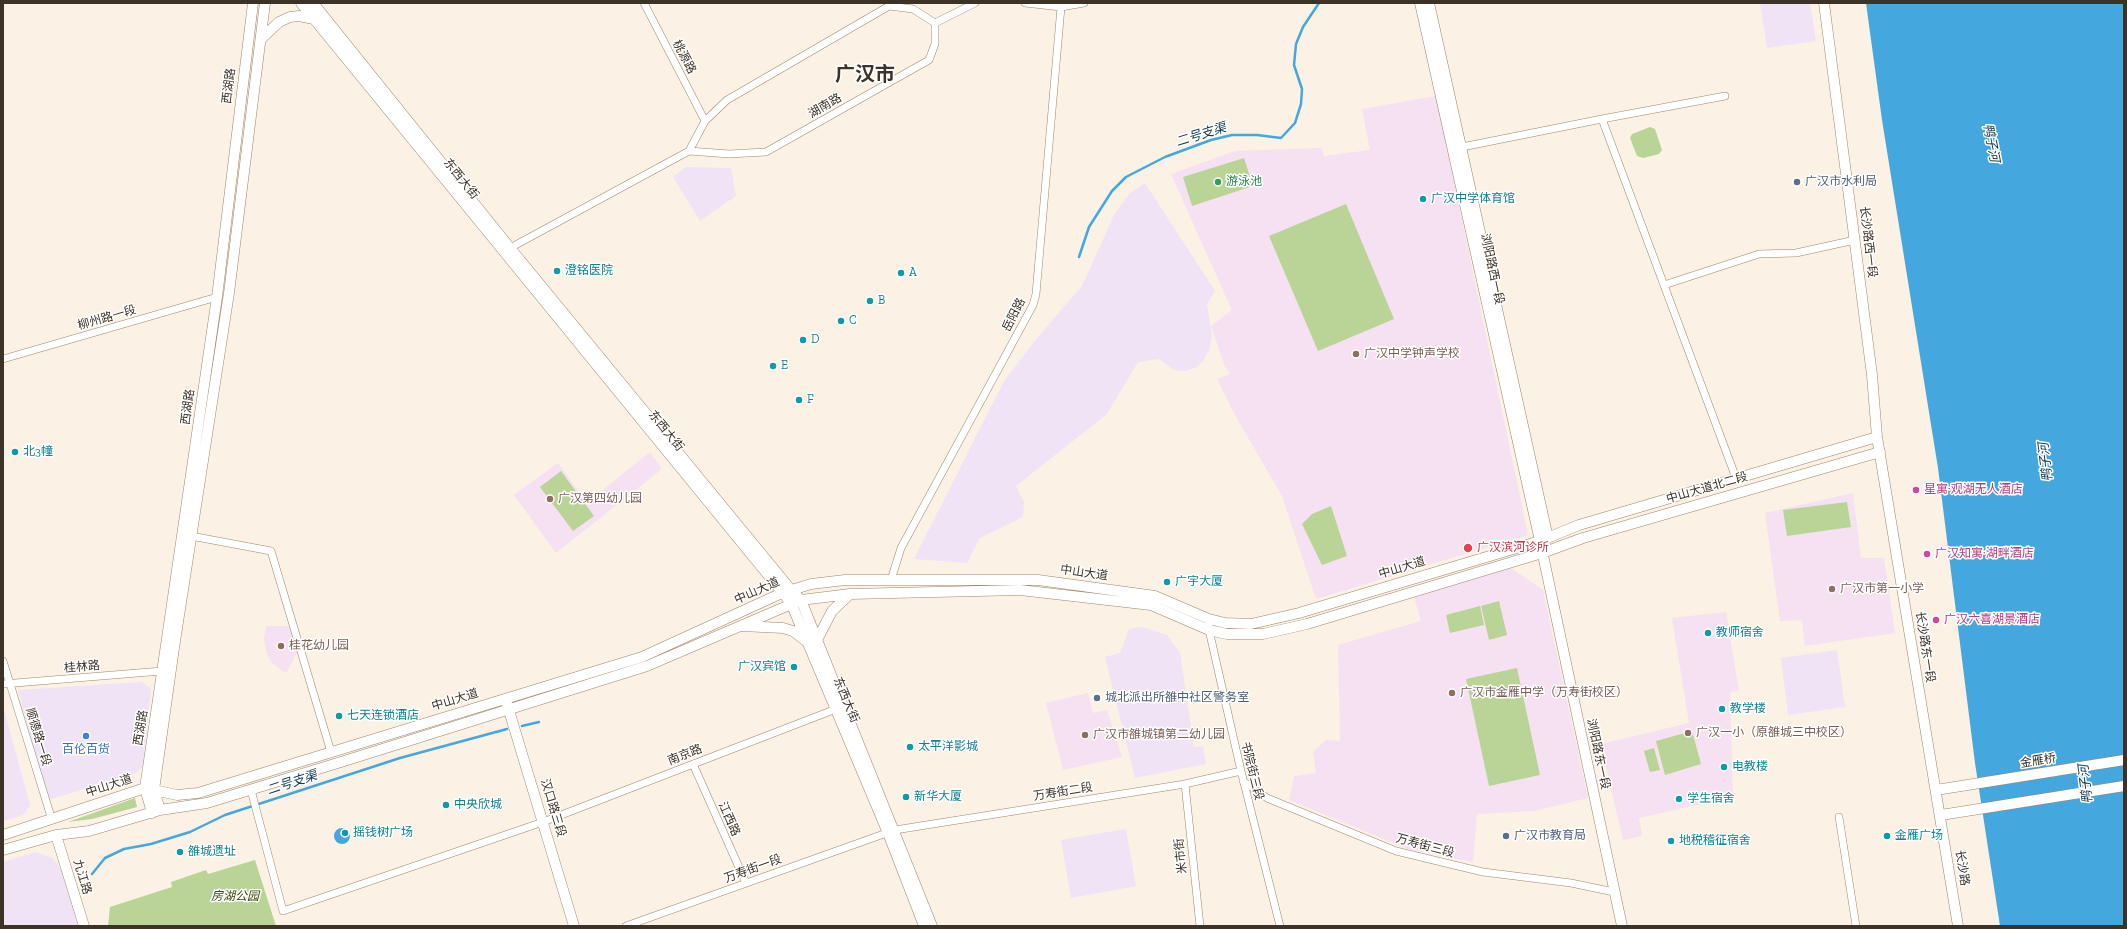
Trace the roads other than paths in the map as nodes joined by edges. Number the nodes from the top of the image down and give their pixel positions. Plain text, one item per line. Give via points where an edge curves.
1 (253, 3) edge
2 (265, 3) edge
3 (300, 3) edge
4 (313, 3) edge
5 (644, 3) edge
6 (975, 3) edge
7 (1025, 3) edge
8 (1084, 3) edge
9 (1420, 3) edge
10 (1429, 3) edge
11 (1824, 3) edge
12 (1061, 7) junction
13 (314, 19) junction
14 (935, 23) junction
15 (261, 39) junction
16 (1725, 96) dead end
17 (1602, 119) junction
18 (705, 121) junction
19 (1457, 147) junction
20 (689, 151) junction
21 (1854, 240) junction
22 (510, 248) junction
23 (1664, 285) junction
24 (217, 297) junction
25 (3, 359) edge
26 (1877, 437) junction
27 (1880, 452) junction
28 (1736, 478) junction
29 (192, 536) junction
30 (1544, 539) junction
31 (1542, 553) junction
32 (891, 580) junction
33 (786, 592) junction
34 (850, 594) junction
35 (796, 601) junction
36 (1209, 619) junction
37 (738, 626) junction
38 (1209, 630) junction
39 (812, 641) junction
40 (3, 661) edge
41 (162, 671) junction
42 (6, 684) edge
43 (505, 698) junction
44 (509, 709) junction
45 (836, 709) junction
46 (331, 752) junction
47 (2124, 760) edge
48 (693, 764) junction
49 (1240, 771) junction
50 (1243, 781) junction
51 (1185, 784) junction
52 (2124, 786) edge
53 (150, 789) junction
54 (251, 790) junction
55 (1936, 790) junction
56 (156, 812) junction
57 (1941, 814) junction
58 (1839, 817) dead end
59 (52, 820) junction
60 (543, 822) junction
61 (892, 832) junction
62 (56, 834) junction
63 (3, 835) edge
64 (3, 850) edge
65 (746, 883) junction
66 (1614, 892) junction
67 (84, 926) edge
68 (574, 926) edge
69 (626, 926) edge
70 (924, 926) edge
71 (932, 926) edge
72 (1200, 926) edge
73 (1280, 926) edge
74 (1622, 926) edge
75 (1856, 926) edge
76 (1958, 926) edge

1 - 24 main road, 西湖路
2 - 15 main road, 西湖路
3 - 13 main road, 东西大街
4 - 22 main road, 东西大街
5 - 18 street, 桃源路
6 - 14 street
7 - 12 street
8 - 12 street
9 - 19 main road, 浏阳路西一段
10 - 19 main road
11 - 21 main road, 长沙路西一段
12 - 32 street, 岳阳路 via 1033,305 902,548
13 - 15 main road via 290,17 279,22
13 - 33 main road, 东西大街
14 - 18 street via 913,9 889,6 727,100
14 - 20 street, 湖南路 via 935,44 929,60 766,152 729,154
15 - 29 main road, 西湖路 via 229,293
16 - 17 street
17 - 19 street
17 - 23 street
18 - 20 street
19 - 30 main road, 浏阳路西一段
20 - 22 street
21 - 23 street via 1796,253 1758,254
21 - 26 main road, 长沙路西一段 via 1872,375
22 - 33 main road, 东西大街
23 - 28 street
24 - 25 street, 柳州路一段
24 - 41 main road, 西湖路
26 - 27 main road, 长沙路东一段
26 - 28 main road, 中山大道北二段
27 - 31 main road, 中山大道北二段 via 1583,538
27 - 55 main road, 长沙路东一段
28 - 30 main road, 中山大道北二段 via 1579,525
29 - 46 street via 271,550
29 - 53 main road, 西湖路
30 - 31 main road, 浏阳路东一段
30 - 36 main road, 中山大道 via 1270,621 1251,624 1225,623
31 - 38 main road, 中山大道 via 1307,624 1263,634 1227,634
31 - 66 main road, 浏阳路东一段
32 - 33 main road, 中山大道 via 845,580 811,584
32 - 36 main road, 中山大道 via 1038,580 1156,596
33 - 35 main road, 东西大街
33 - 43 main road, 中山大道 via 642,657
34 - 35 main road, 中山大道
34 - 38 main road, 中山大道 via 1020,590 1074,595 1151,605
34 - 39 main road via 832,611
35 - 37 main road, 中山大道
35 - 39 main road, 东西大街
36 - 38 street, 书院街三段
37 - 39 main road via 783,628
37 - 44 main road, 中山大道 via 647,666
38 - 49 street, 书院街三段
39 - 45 main road, 东西大街
39 - 61 main road, 东西大街
40 - 42 street, 顺德路一段
41 - 42 street, 桂林路
41 - 53 main road, 西湖路
42 - 59 street, 顺德路一段
43 - 44 main road, 汉口路三段
43 - 46 main road, 中山大道
44 - 54 main road, 中山大道
44 - 60 main road, 汉口路三段
45 - 48 street, 南京路
45 - 61 main road, 东西大街
46 - 53 main road, 中山大道 via 198,793 177,795
47 - 55 main road, 金雁桥
48 - 60 street, 南京路
48 - 65 street, 江西路
49 - 50 street, 书院街三段
49 - 51 street, 万寿街二段
50 - 66 street, 万寿街三段 via 1266,798 1396,851 1483,872 1570,883
50 - 73 street, 书院街三段
51 - 61 street, 万寿街二段
51 - 72 street, 米市街
52 - 57 main road
53 - 56 main road, 西湖路
53 - 59 main road, 中山大道 via 96,803
54 - 56 main road, 中山大道 via 207,804
54 - 60 street, 南京路 via 284,911
55 - 57 main road, 长沙路东一段
56 - 62 main road, 中山大道 via 89,831
57 - 76 main road, 长沙路
58 - 75 street
59 - 63 main road, 中山大道
60 - 68 main road, 汉口路三段
61 - 65 street, 万寿街一段
61 - 70 main road, 东西大街
61 - 71 main road, 东西大街
62 - 64 main road, 中山大道
62 - 67 main road, 九江路
65 - 69 street, 万寿街一段
66 - 74 main road, 浏阳路东一段

